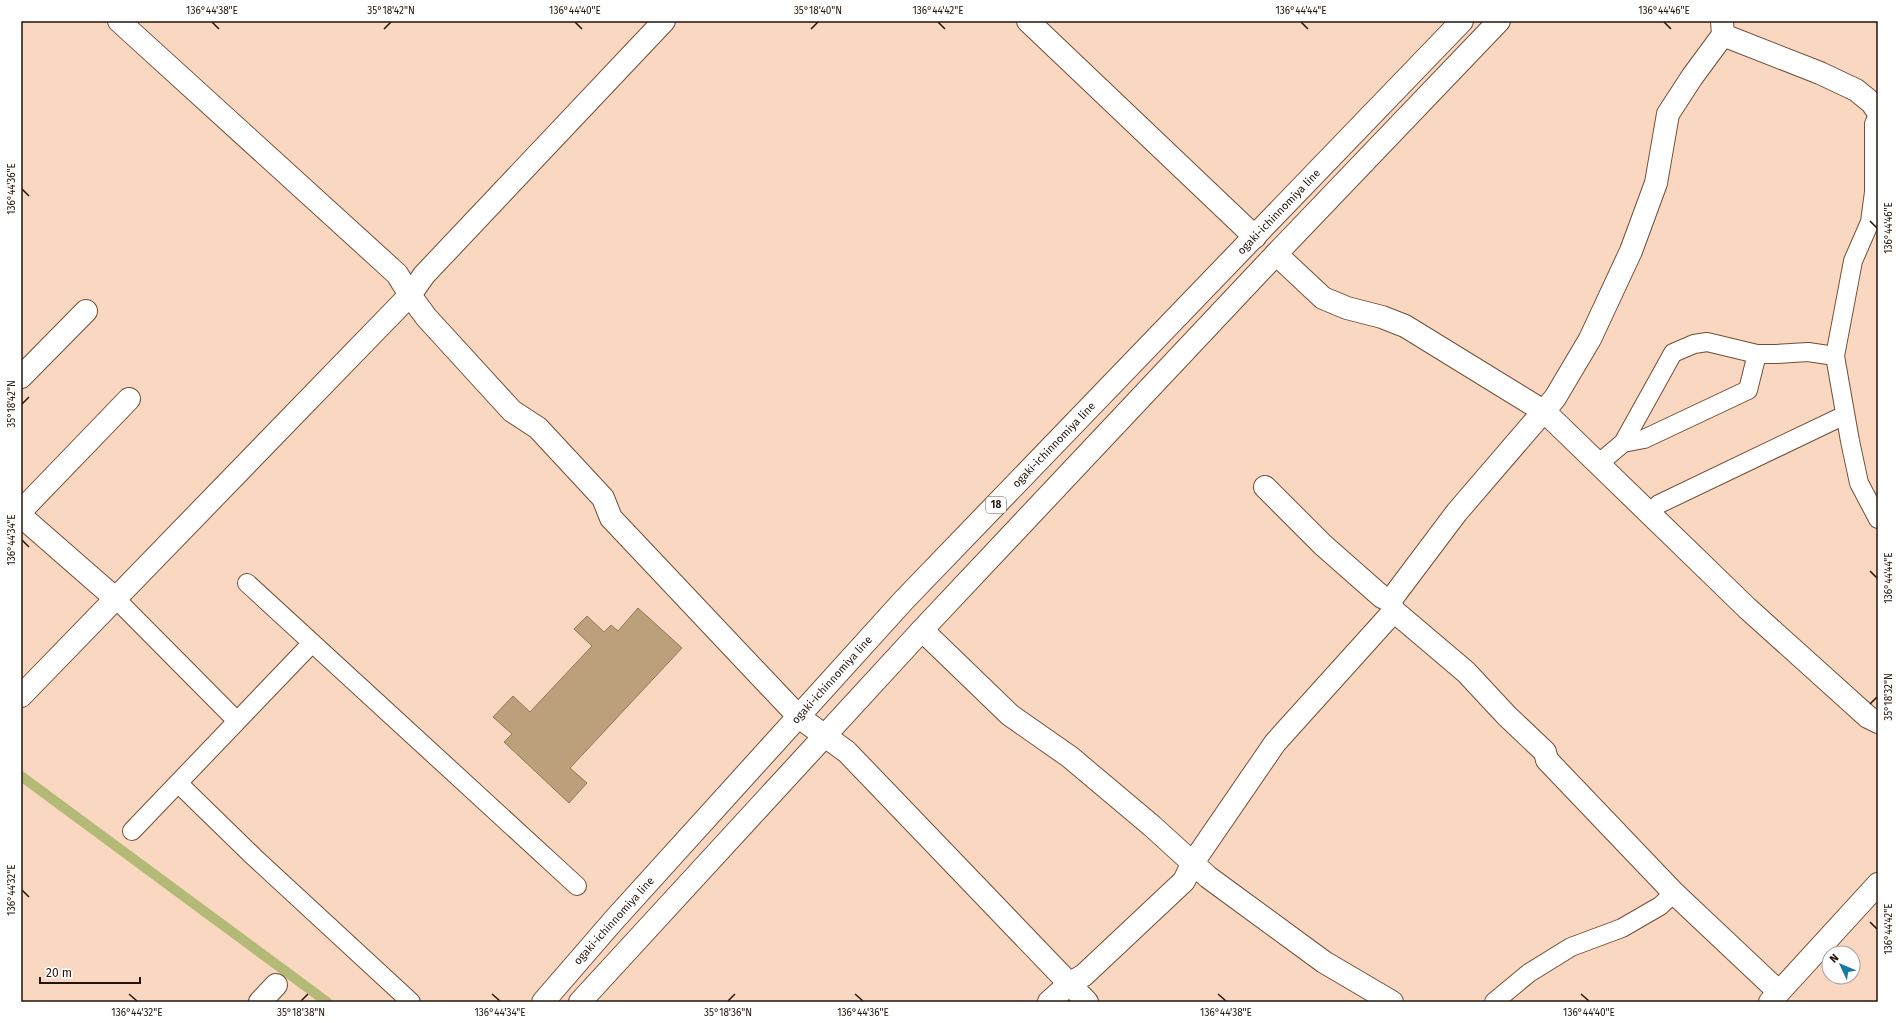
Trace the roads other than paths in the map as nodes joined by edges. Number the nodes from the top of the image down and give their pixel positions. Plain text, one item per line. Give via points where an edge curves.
1 (119, 21) edge
2 (664, 21) edge
3 (1028, 21) edge
4 (1499, 21) edge
5 (1458, 23) edge
6 (1723, 28) edge
7 (1878, 112) edge
8 (1878, 115) edge
9 (1255, 237) junction
10 (1276, 254) junction
11 (410, 295) junction
12 (86, 311) dead end
13 (1757, 354) junction
14 (1835, 356) junction
15 (21, 377) edge
16 (129, 399) dead end
17 (1545, 412) junction
18 (1845, 415) junction
19 (1623, 443) junction
20 (1598, 464) junction
21 (1265, 487) dead end
22 (21, 511) edge
23 (1649, 514) junction
24 (21, 516) edge
25 (1878, 519) edge
26 (247, 583) dead end
27 (116, 599) junction
28 (1392, 606) junction
29 (922, 630) junction
30 (312, 643) junction
31 (21, 696) edge
32 (799, 717) junction
33 (237, 721) junction
34 (1878, 722) edge
35 (825, 736) junction
36 (178, 784) junction
37 (132, 830) dead end
38 (1192, 864) junction
39 (1878, 884) edge
40 (577, 886) dead end
41 (1674, 893) junction
42 (276, 984) dead end
43 (1069, 984) junction
44 (1774, 997) edge
45 (260, 1002) edge
46 (411, 1002) edge
47 (543, 1002) edge
48 (580, 1002) edge
49 (1049, 1002) edge
50 (1087, 1002) edge
51 (1392, 1002) edge
52 (1494, 1002) edge

1 - 11 street via 398,274
2 - 11 street via 424,274
3 - 9 street
4 - 10 street
5 - 9 street, ogaki-ichinnomiya line / 18
6 - 7 street via 1856,90 1872,103
6 - 17 street via 1668,114 1656,183 1631,251 1590,339
8 - 14 lane via 1874,124 1874,192 1870,222 1853,261
9 - 32 street, ogaki-ichinnomiya line / 18 via 910,594
10 - 17 street via 1323,298 1405,326
10 - 29 street
11 - 27 street
11 - 32 street via 426,317 512,411 538,428 602,498 611,518
12 - 15 street
13 - 14 lane via 1808,352
13 - 19 lane via 1748,390 1644,439
13 - 19 lane via 1707,342 1694,344 1673,353
14 - 18 lane
16 - 22 street
17 - 20 street
17 - 28 street via 1457,512
18 - 23 lane via 1659,504
18 - 25 lane via 1859,483
19 - 20 lane
20 - 23 street
21 - 28 street via 1323,545
23 - 34 street via 1747,608 1868,717
24 - 27 street
26 - 30 lane
27 - 31 street
27 - 33 lane
28 - 38 street via 1275,743
28 - 41 street via 1466,672 1545,752 1547,760
29 - 35 street
29 - 38 street via 1010,715 1070,757 1152,826
30 - 33 lane
30 - 40 lane
32 - 35 street
32 - 47 street, ogaki-ichinnomiya line / 18
33 - 36 lane
35 - 43 street via 847,752
35 - 48 street
36 - 37 lane
36 - 46 lane
38 - 43 street via 1184,881 1084,975
38 - 51 street via 1324,962
39 - 44 street
41 - 44 street
41 - 52 lane via 1660,906 1622,928 1571,947 1529,972
42 - 45 street
43 - 49 street
43 - 50 street

